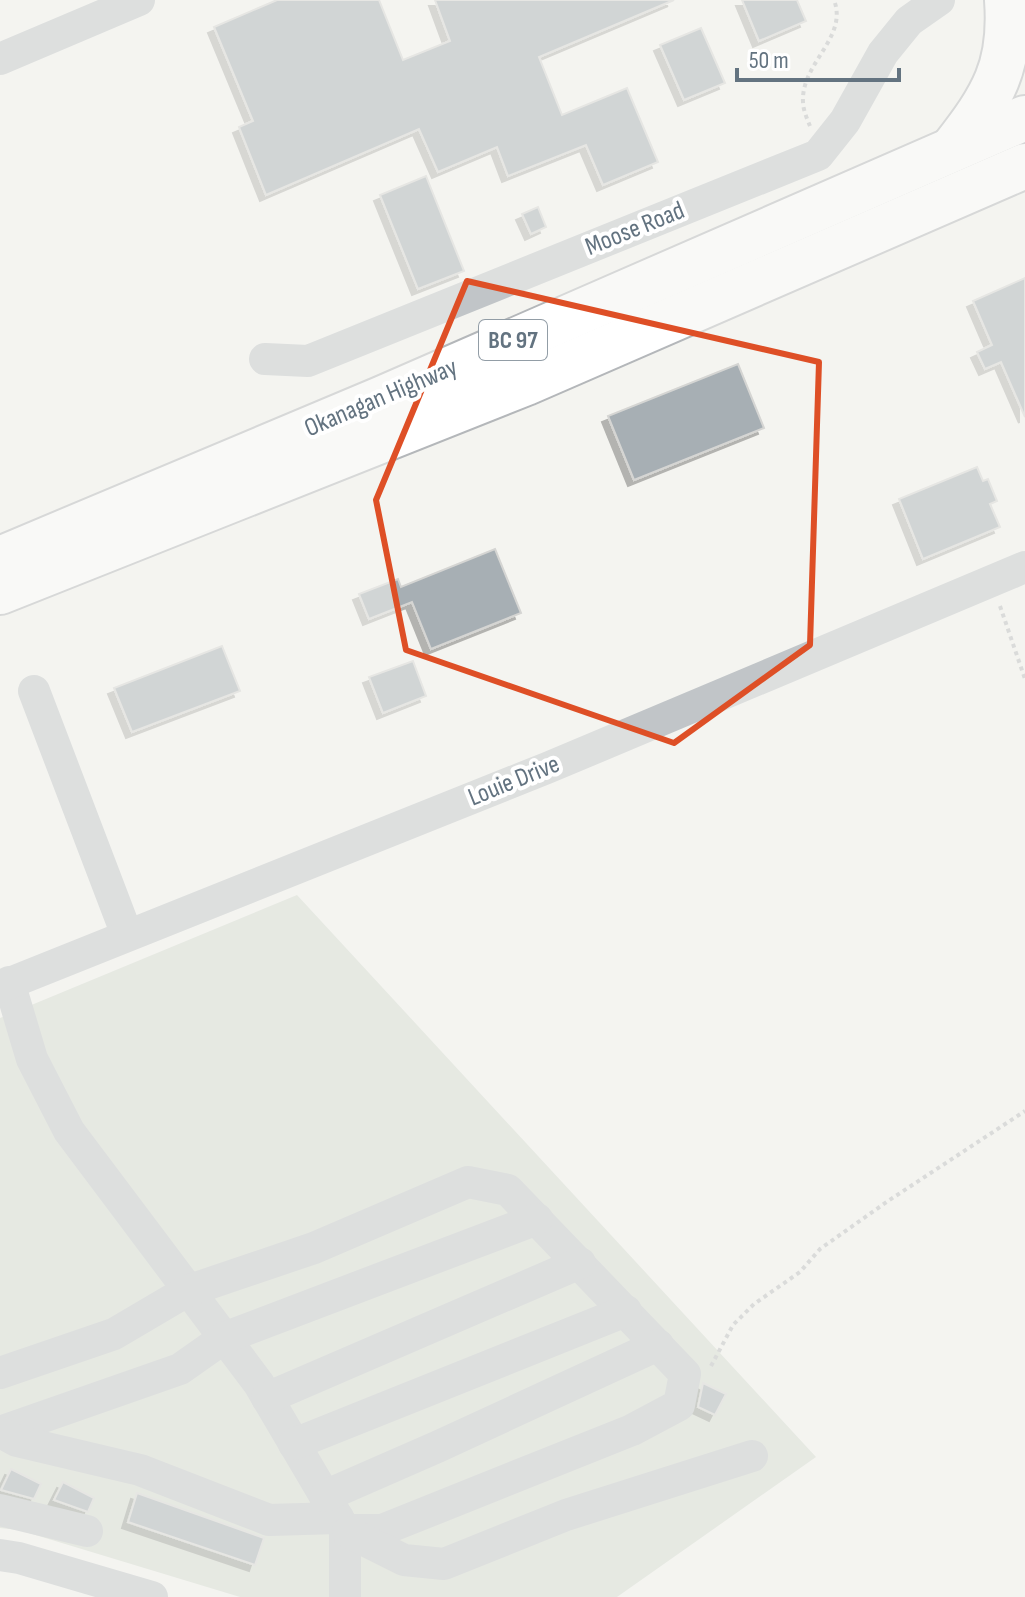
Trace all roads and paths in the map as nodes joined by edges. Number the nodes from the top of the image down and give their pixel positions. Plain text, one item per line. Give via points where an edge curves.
1 (139, 0) edge
2 (939, 0) edge
3 (1007, 0) edge
4 (835, 3) dead end
5 (0, 59) edge
6 (1025, 118) edge
7 (1025, 142) edge
8 (953, 148) junction
9 (818, 155) junction
10 (1025, 166) edge
11 (1025, 198) edge
12 (943, 201) junction
13 (265, 359) dead end
14 (526, 383) junction
15 (0, 559) edge
16 (1025, 567) edge
17 (992, 581) junction
18 (0, 592) edge
19 (1025, 679) edge
20 (34, 691) dead end
21 (127, 935) junction
22 (5, 984) edge
23 (1025, 1111) edge
24 (537, 1219) junction
25 (580, 1263) junction
26 (187, 1291) junction
27 (626, 1311) junction
28 (224, 1338) junction
29 (658, 1345) junction
30 (0, 1373) edge
31 (685, 1374) junction
32 (267, 1398) junction
33 (0, 1432) edge
34 (294, 1444) junction
35 (752, 1456) dead end
36 (0, 1510) edge
37 (336, 1515) junction
38 (87, 1531) dead end
39 (0, 1555) edge
40 (152, 1597) edge
41 (345, 1597) edge

1 - 5 street
2 - 9 street, Moose Road via 909,21 892,42
3 - 8 highway via 1004,64 982,108
4 - 9 path via 837,26 807,75 802,102
6 - 8 highway, Okanagan Highway / BC 97
7 - 14 highway via 623,313
8 - 15 highway, Okanagan Highway / BC 97
9 - 13 street, Moose Road via 308,361
10 - 12 highway, Okanagan Highway / BC 97
11 - 12 highway via 987,193
12 - 14 highway, Okanagan Highway / BC 97
14 - 18 highway, Okanagan Highway / BC 97
16 - 17 street, Louie Drive
17 - 19 path
17 - 21 street, Louie Drive via 547,768
20 - 21 street
21 - 22 street, Louie Drive
22 - 26 street via 32,1059 69,1131
23 - 31 path via 820,1249 800,1272 733,1325 711,1366
24 - 25 street
24 - 26 street via 508,1190 468,1182 314,1248
24 - 28 street
25 - 27 street
25 - 32 street
26 - 28 street
26 - 30 street via 114,1334
27 - 29 street
27 - 34 street
28 - 32 street
28 - 33 street via 180,1369
29 - 31 street
29 - 37 street via 437,1447
31 - 37 street via 679,1405 632,1430 382,1530
32 - 34 street
33 - 37 street via 17,1441 140,1470 269,1520
34 - 37 street
35 - 37 street via 566,1515 444,1564 404,1560
36 - 38 street
37 - 41 street
39 - 40 street

